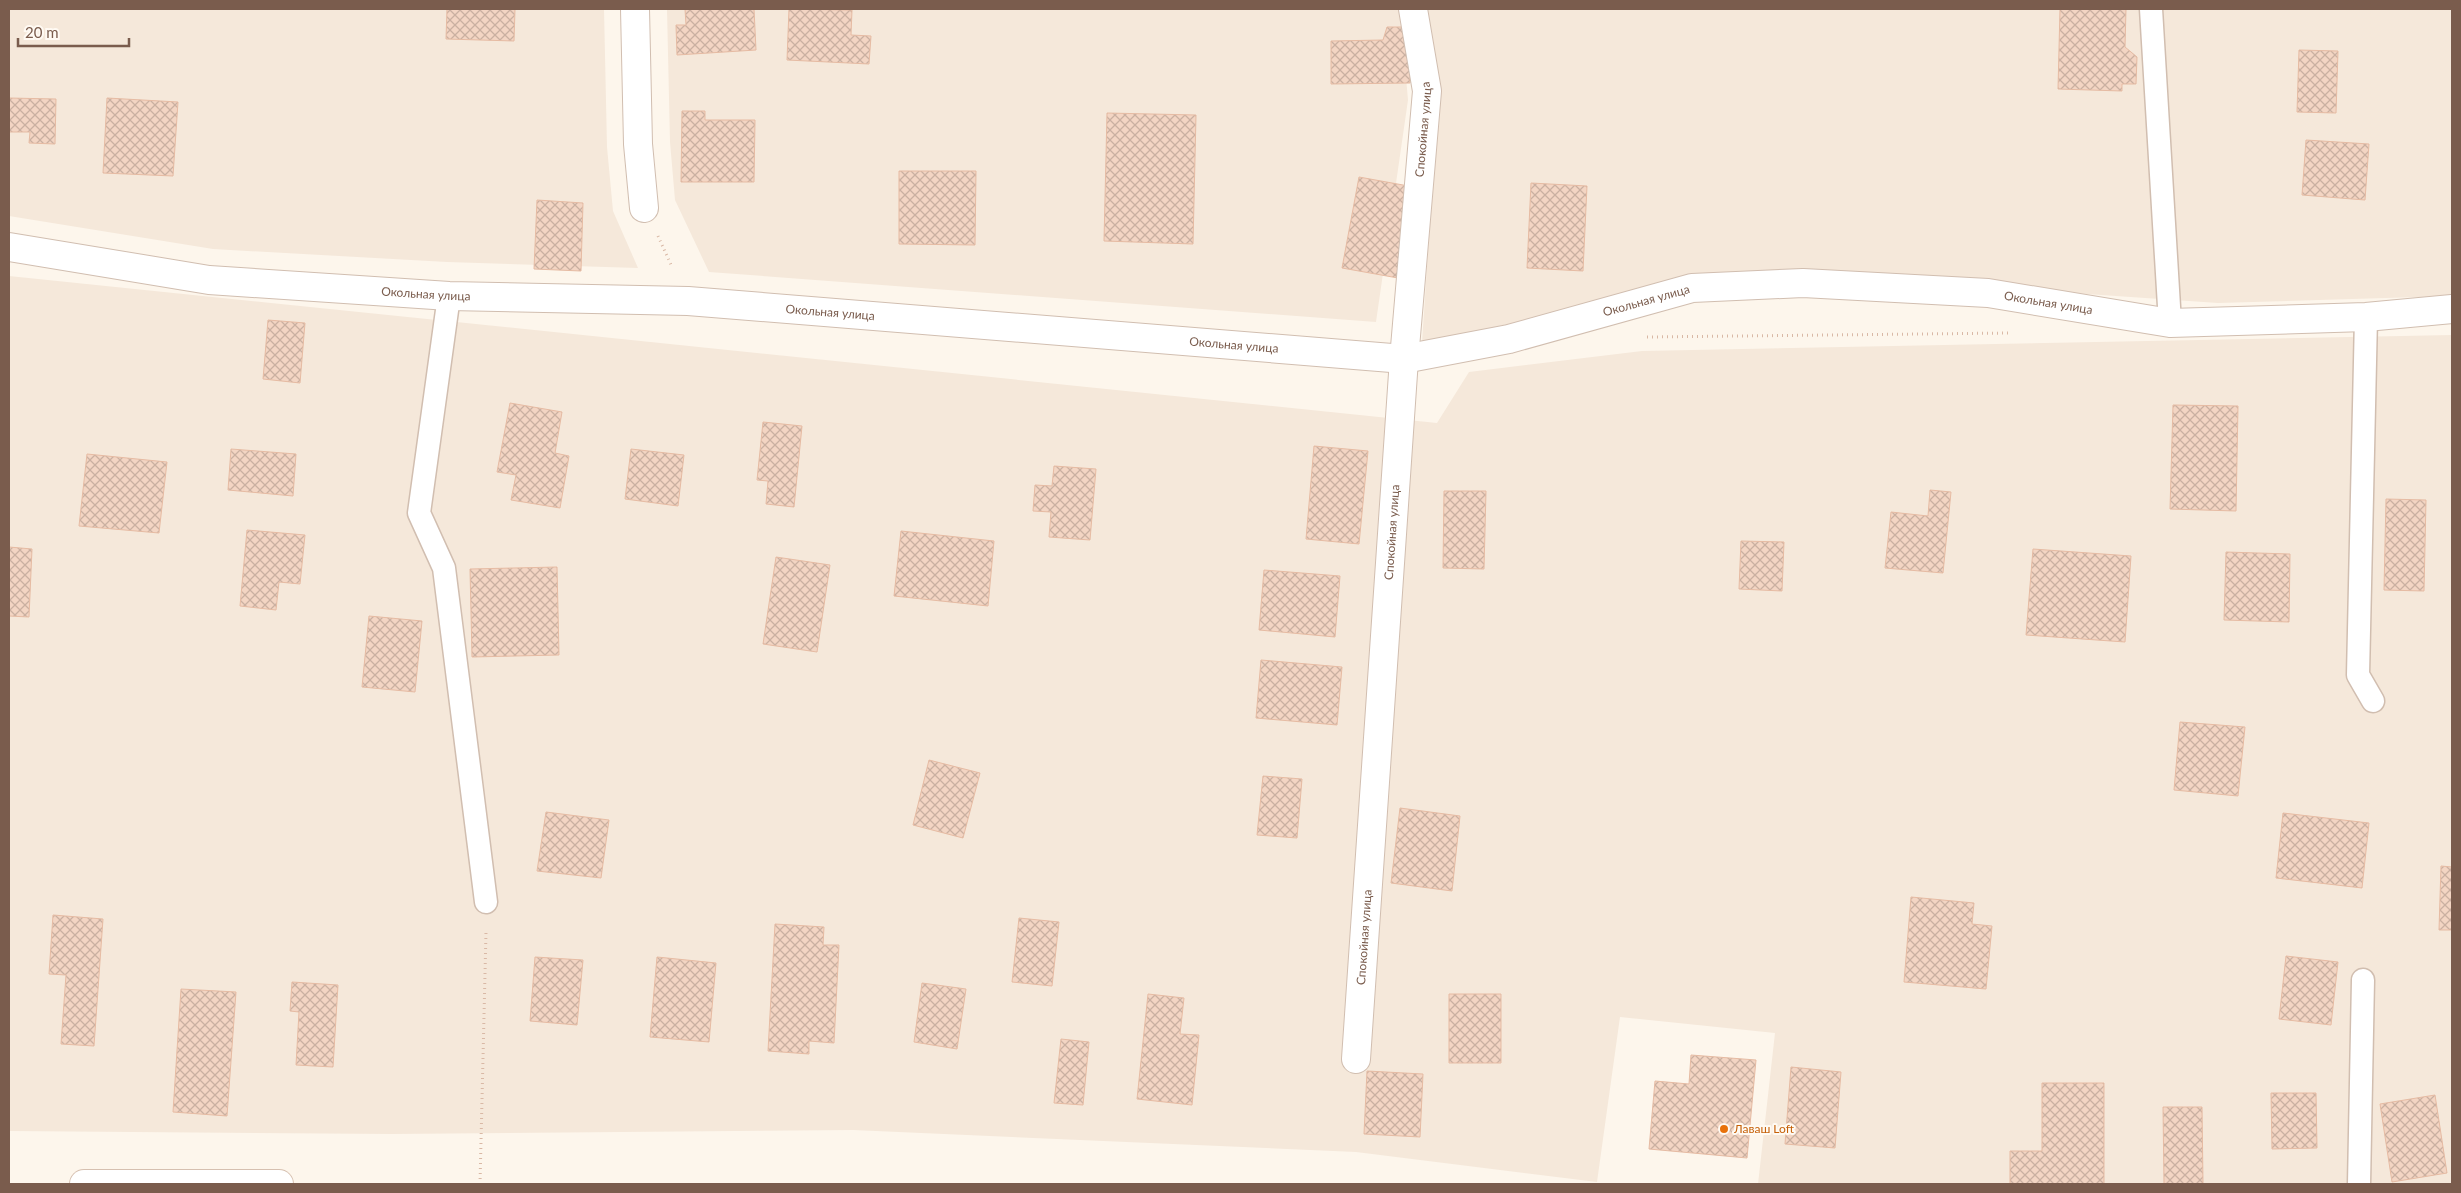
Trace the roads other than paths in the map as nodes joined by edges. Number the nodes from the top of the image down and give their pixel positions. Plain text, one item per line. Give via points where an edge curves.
1 (635, 9) edge
2 (1413, 9) edge
3 (2151, 9) edge
4 (644, 208) road end
5 (9, 247) edge
6 (449, 296) junction
7 (2452, 310) edge
8 (2366, 317) junction
9 (2170, 323) junction
10 (1404, 359) junction
11 (2374, 701) dead end
12 (486, 902) road end
13 (2363, 980) dead end
14 (1356, 1059) dead end
15 (84, 1184) edge
16 (279, 1184) edge
17 (2358, 1184) edge

1 - 4 street via 638,144
2 - 10 street, Спокойная улица via 1427,91
3 - 9 lane
5 - 6 street, Окольная улица via 209,280
6 - 10 street, Окольная улица via 688,301
6 - 12 lane via 419,513 444,568
7 - 8 street, Окольная улица
8 - 9 street, Окольная улица
8 - 11 lane via 2358,675
9 - 10 street, Окольная улица via 1988,293 1804,283 1692,288 1509,339
10 - 14 street, Спокойная улица
13 - 17 lane
15 - 16 street

